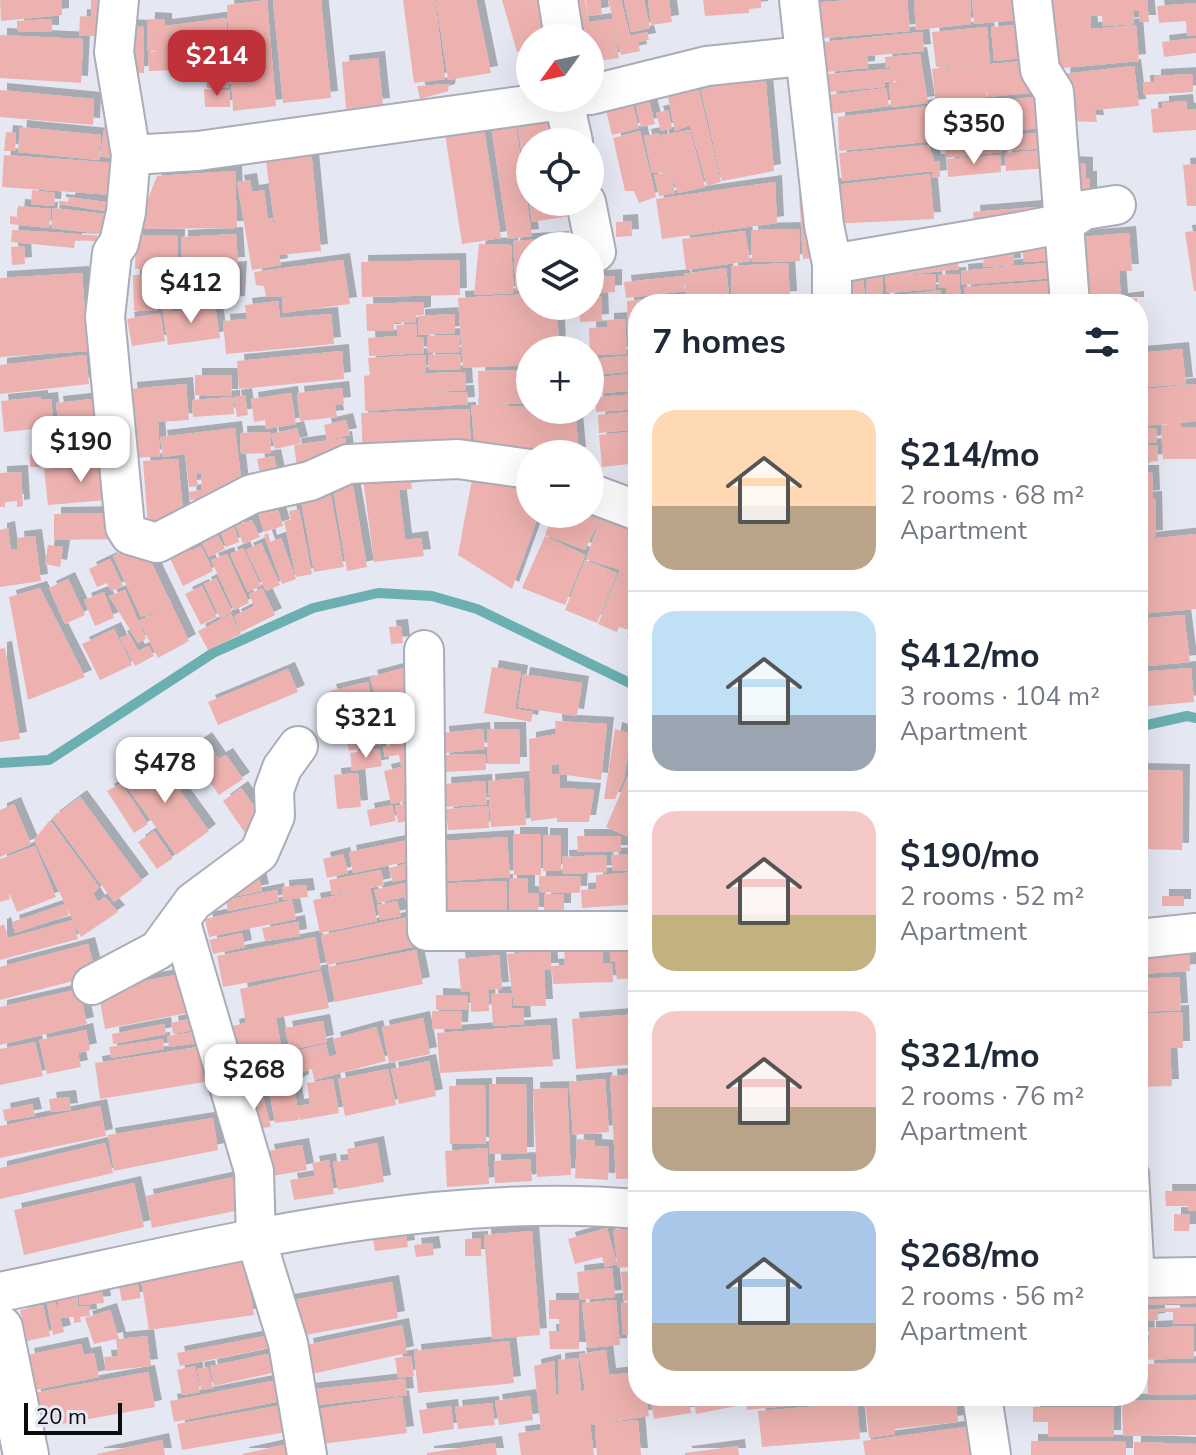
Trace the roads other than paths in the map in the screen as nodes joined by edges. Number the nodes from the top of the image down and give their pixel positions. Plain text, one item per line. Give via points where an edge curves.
1 (119, 0) edge
2 (558, 0) edge
3 (799, 0) edge
4 (1032, 0) edge
5 (562, 24) edge
6 (803, 56) junction
7 (604, 91) edge
8 (516, 106) edge
9 (131, 155) junction
10 (1116, 205) dead end
11 (1065, 223) junction
12 (832, 264) junction
13 (832, 294) edge
14 (1069, 294) edge
15 (516, 467) edge
16 (604, 498) edge
17 (628, 507) edge
18 (424, 650) dead end
19 (298, 746) dead end
20 (181, 923) junction
21 (628, 931) edge
22 (1196, 933) edge
23 (1148, 938) edge
24 (92, 985) dead end
25 (628, 1208) edge
26 (256, 1239) junction
27 (1196, 1277) edge
28 (1148, 1278) edge
29 (0, 1292) edge
30 (0, 1328) edge
31 (984, 1406) edge
32 (26, 1455) edge
33 (307, 1455) edge
34 (991, 1455) edge

1 - 9 street via 114,52
2 - 5 street
3 - 6 street
4 - 11 street via 1040,70 1054,92
6 - 7 street via 707,66
6 - 12 street
8 - 9 street via 198,151
9 - 15 street via 126,212 112,253 105,317 125,527 130,535 157,543 252,494 310,481 348,464 458,459
10 - 11 street via 1084,210
11 - 12 street
11 - 14 street
12 - 13 street
16 - 17 street
18 - 21 street via 427,931
19 - 20 street via 282,768 274,790 275,816 259,853 193,902
20 - 24 street via 146,959
20 - 26 street via 254,1171
22 - 23 street
25 - 26 street via 432,1210
26 - 29 street
26 - 33 street via 288,1343
27 - 28 street
30 - 32 street
31 - 34 street

